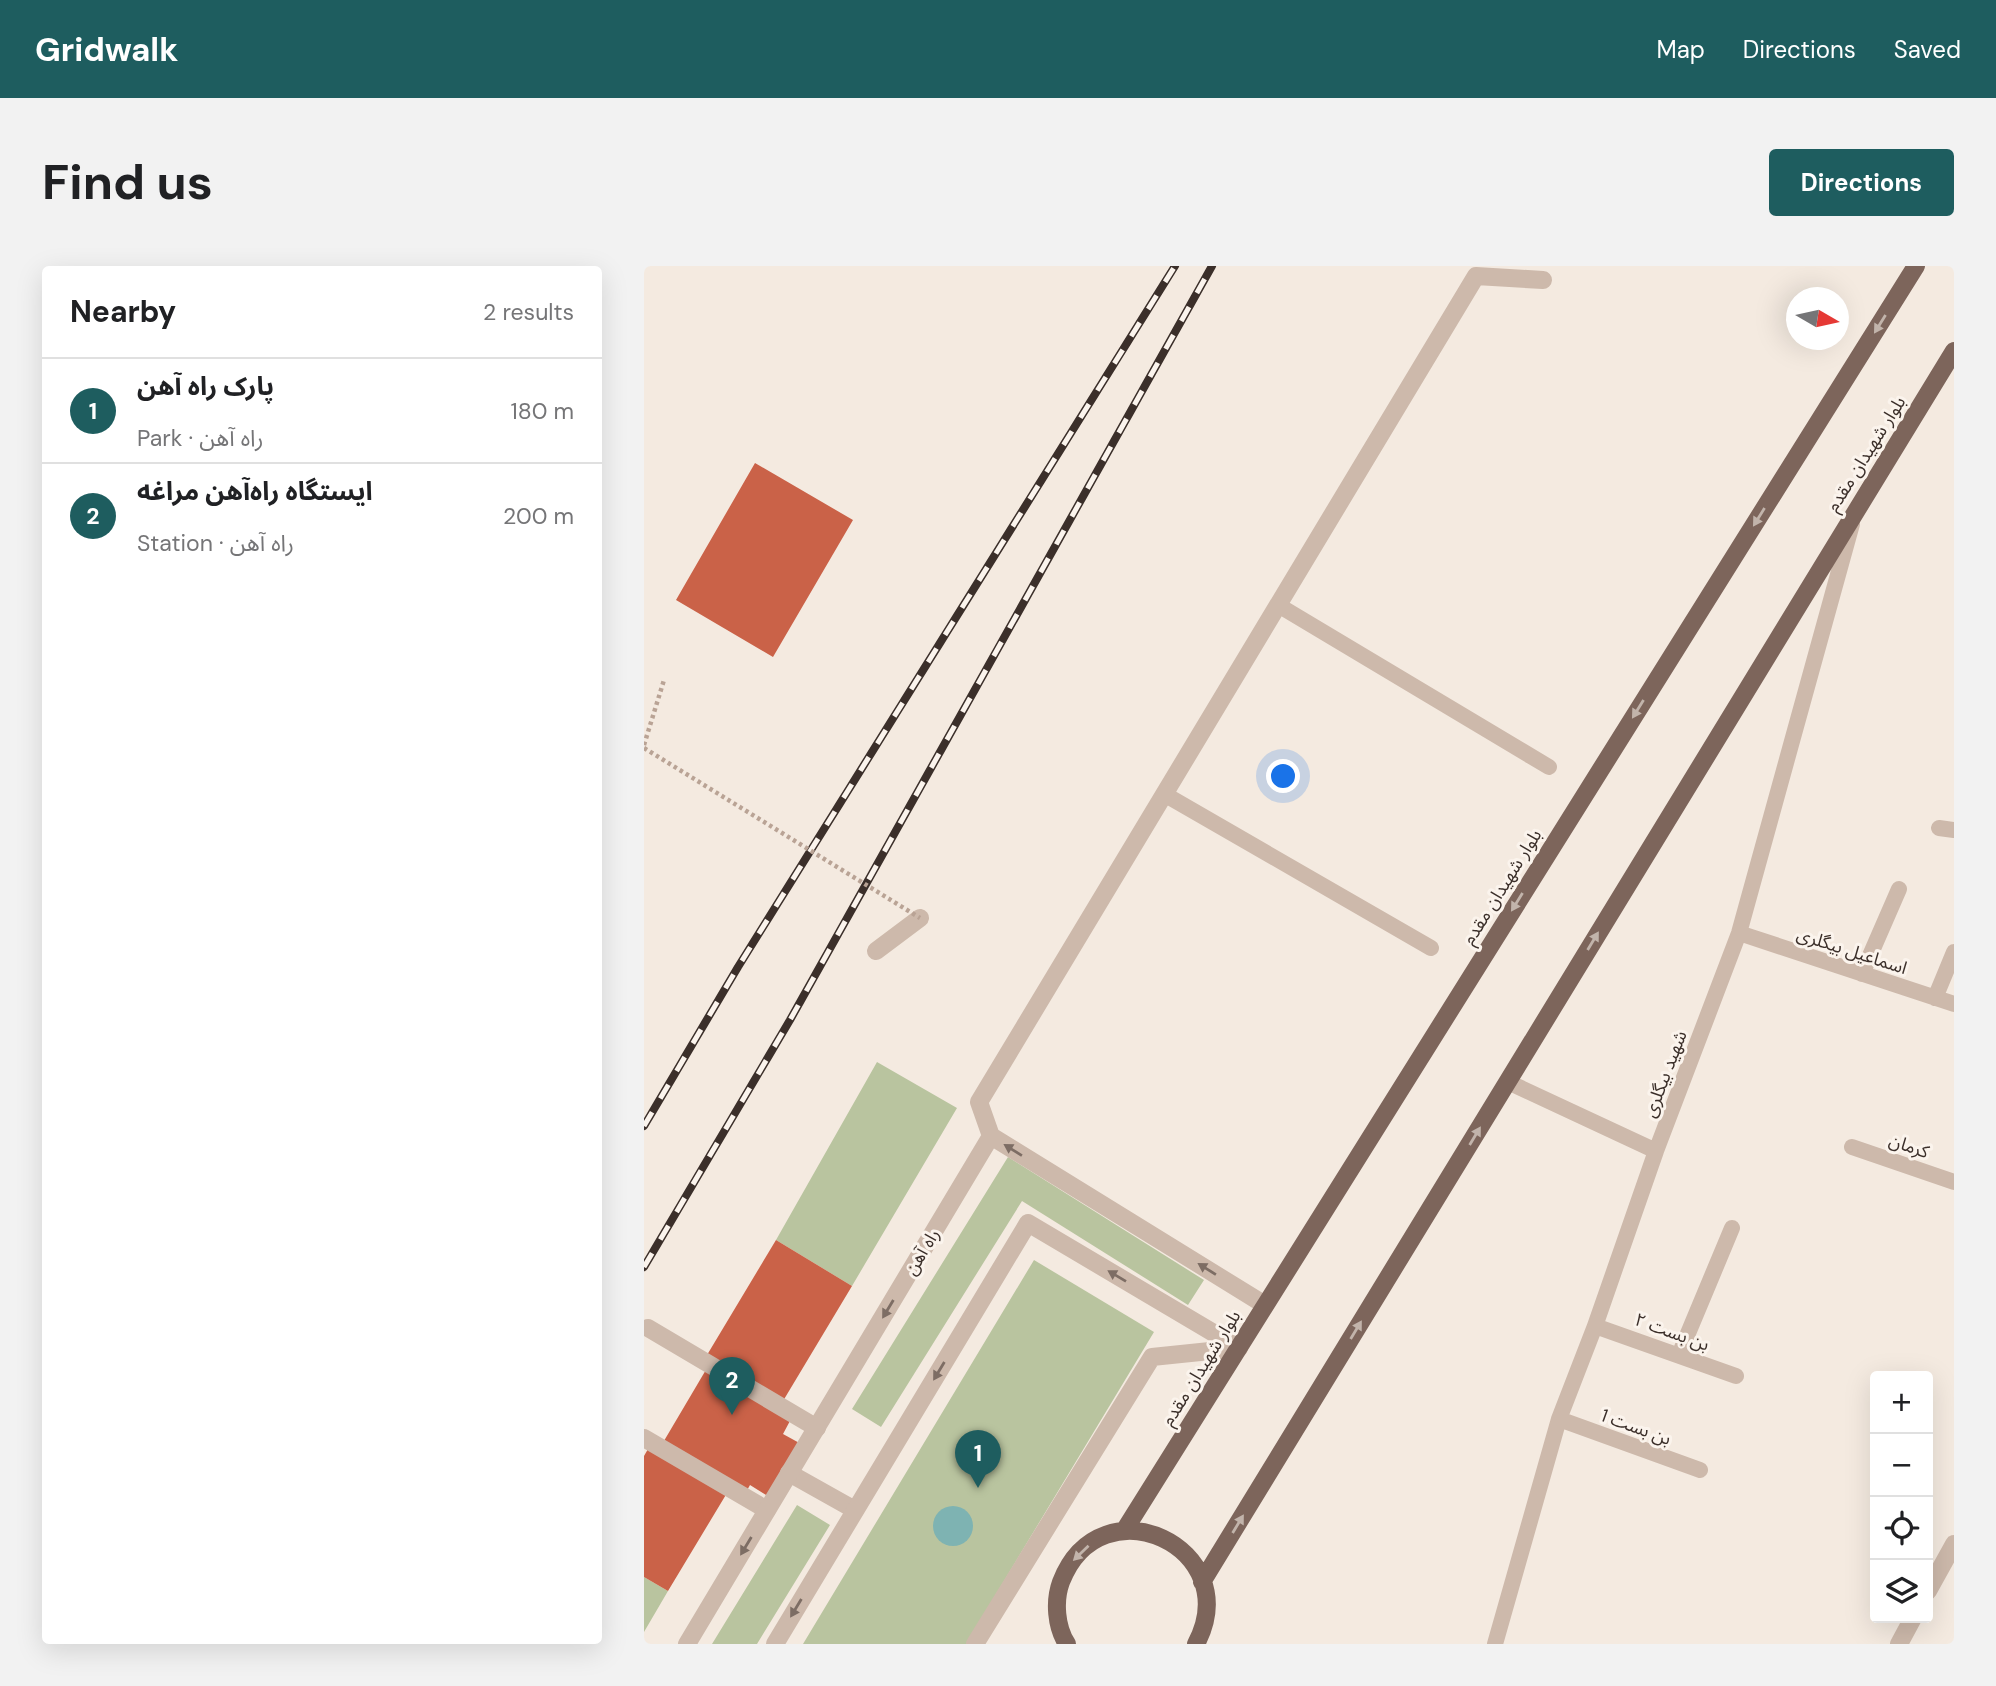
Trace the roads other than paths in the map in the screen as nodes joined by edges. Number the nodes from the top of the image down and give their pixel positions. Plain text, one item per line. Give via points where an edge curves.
1 (1916, 266) edge
2 (1543, 280) dead end
3 (1954, 351) edge
4 (1855, 512) junction
5 (1278, 605) junction
6 (1549, 767) dead end
7 (1164, 794) junction
8 (1899, 889) dead end
9 (920, 918) road end
10 (1739, 933) junction
11 (1431, 948) dead end
12 (876, 951) dead end
13 (1954, 952) edge
14 (1862, 974) junction
15 (1935, 998) junction
16 (1954, 1004) edge
17 (1508, 1082) junction
18 (991, 1136) junction
19 (1852, 1147) dead end
20 (1656, 1151) junction
21 (1954, 1182) edge
22 (1732, 1228) dead end
23 (1265, 1305) junction
24 (1595, 1325) junction
25 (648, 1328) dead end
26 (1239, 1348) junction
27 (1679, 1355) junction
28 (1736, 1376) dead end
29 (1559, 1419) junction
30 (817, 1428) junction
31 (644, 1437) edge
32 (1700, 1470) dead end
33 (789, 1473) junction
34 (767, 1510) junction
35 (855, 1510) junction
36 (1124, 1531) junction
37 (1954, 1544) edge
38 (1202, 1582) junction
39 (1933, 1582) edge
40 (1910, 1623) edge
41 (1064, 1642) edge
42 (1198, 1643) edge
43 (687, 1644) edge
44 (775, 1644) edge
45 (975, 1644) edge
46 (1495, 1644) edge
47 (1899, 1644) edge

1 -> 23 main road, بلوار شهیدان مقدم
2 - 5 street via 1476,276
3 - 4 main road, بلوار شهیدان مقدم
4 - 10 lane, شهید بیگلری
17 -> 4 main road, بلوار شهیدان مقدم
5 - 6 lane
5 - 7 street
7 - 11 lane
7 - 18 street via 979,1102
8 - 14 lane
9 - 12 street
10 - 14 lane, اسماعیل بیگلری
10 - 20 lane, شهید بیگلری
13 - 15 lane
14 - 15 lane, اسماعیل بیگلری
15 - 16 lane, اسماعیل بیگلری
17 - 20 lane
38 -> 17 main road, بلوار شهیدان مقدم
23 -> 18 street
18 -> 30 street, راه آهن
19 - 21 lane, کرمان
20 - 24 lane, شهید بیگلری
22 - 27 lane
23 - 26 main road, بلوار شهیدان مقدم
24 - 27 lane, بن بست ۲
24 - 29 lane, شهید بیگلری
25 - 30 street
26 -> 35 street via 1028,1223
26 - 36 main road, بلوار شهیدان مقدم
26 - 45 street via 1152,1357
27 - 28 lane, بن بست ۲
29 - 32 lane, بن بست 1
29 - 46 lane, شهید بیگلری
30 - 33 street, راه آهن
31 - 34 street
33 - 34 street, راه آهن
33 - 35 street
34 -> 43 street, راه آهن
35 -> 44 street
36 - 38 main road via 1164,1538 1194,1564
36 -> 41 main road via 1104,1535 1083,1548 1067,1567 1058,1590 1057,1616
37 - 39 street
38 - 42 main road via 1205,1623
40 - 47 street

